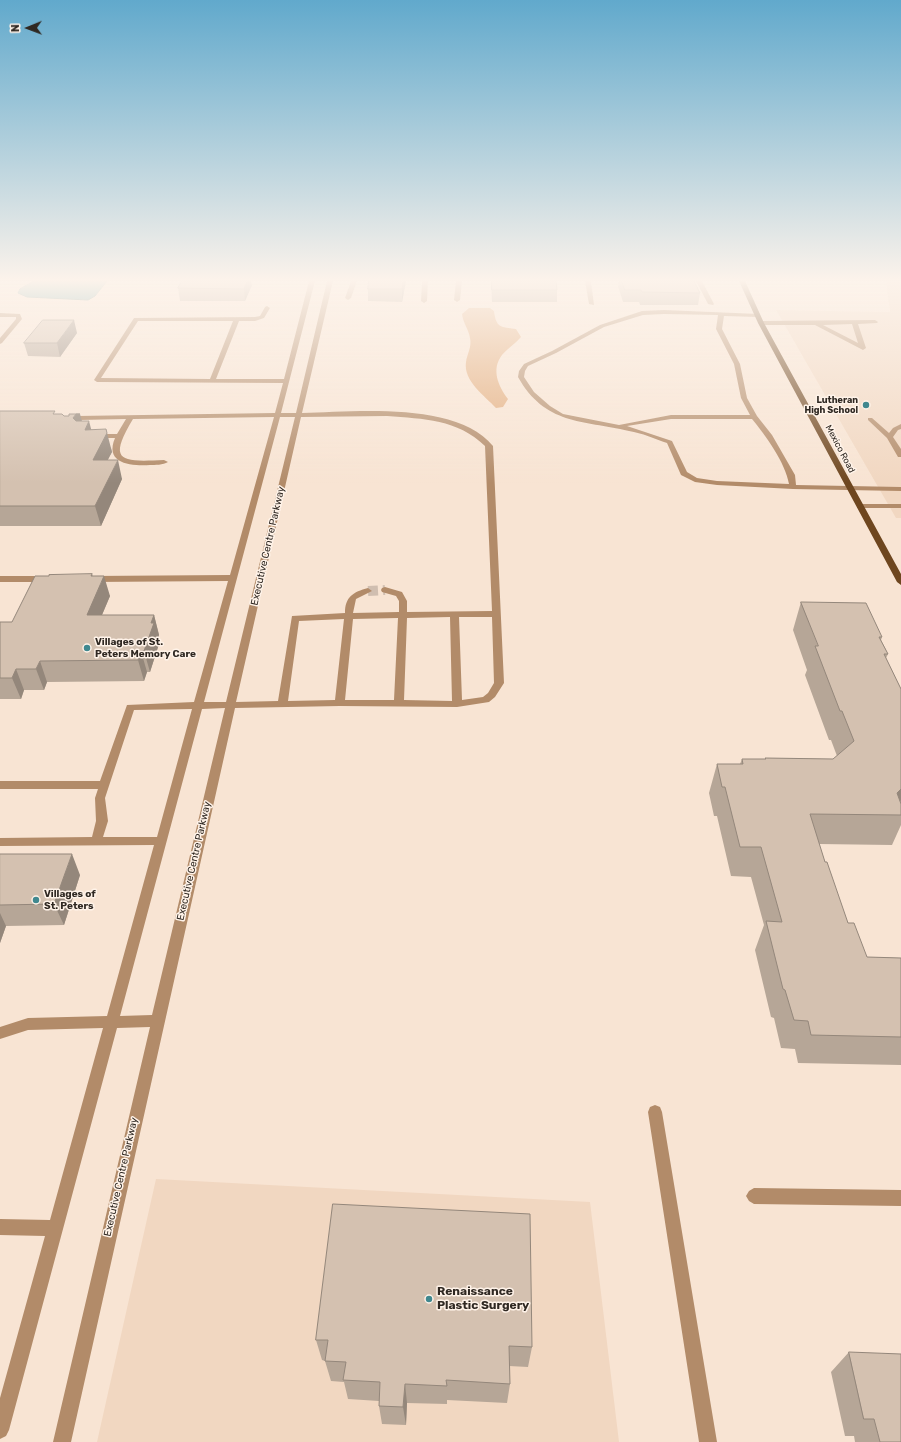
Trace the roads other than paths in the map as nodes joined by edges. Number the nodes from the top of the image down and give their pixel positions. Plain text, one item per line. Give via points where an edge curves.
1 (117, 348) edge
2 (226, 348) edge
3 (296, 348) edge
4 (315, 348) edge
5 (561, 348) edge
6 (729, 348) edge
7 (775, 348) edge
8 (212, 381) junction
9 (288, 381) junction
10 (278, 416) junction
11 (299, 416) junction
12 (131, 417) junction
13 (754, 417) junction
14 (870, 419) dead end
15 (613, 426) junction
16 (901, 426) edge
17 (70, 432) edge
18 (90, 436) edge
19 (121, 436) junction
20 (890, 436) junction
21 (901, 454) edge
22 (164, 462) dead end
23 (793, 487) junction
24 (851, 489) junction
25 (901, 489) edge
26 (860, 506) junction
27 (901, 506) edge
28 (234, 578) junction
29 (0, 579) edge
30 (56, 579) edge
31 (80, 579) edge
32 (901, 582) edge
33 (385, 590) tunnel mouth
34 (368, 591) tunnel mouth
35 (496, 614) junction
36 (403, 615) junction
37 (454, 615) junction
38 (349, 616) junction
39 (340, 704) junction
40 (399, 704) junction
41 (457, 704) junction
42 (282, 705) junction
43 (198, 706) junction
44 (230, 706) junction
45 (0, 785) edge
46 (103, 785) junction
47 (96, 841) junction
48 (162, 841) junction
49 (0, 842) edge
50 (157, 1021) junction
51 (112, 1022) junction
52 (0, 1033) edge
53 (655, 1112) dead end
54 (754, 1196) dead end
55 (901, 1198) edge
56 (0, 1228) edge
57 (56, 1228) junction
58 (0, 1430) edge
59 (62, 1442) edge
60 (708, 1442) edge

1 - 8 street via 97,380
2 - 8 street
3 - 9 street
4 - 11 street, Executive Centre Parkway
5 - 15 street via 526,365 521,377 525,384 538,399 561,415
6 - 13 street via 737,364 744,398
7 - 24 main road, Mexico Road
8 - 9 street
9 - 10 street
10 - 11 street
10 - 12 street
10 - 28 street
11 - 35 street via 419,416 459,424 481,437 489,446
11 - 44 street, Executive Centre Parkway
12 - 17 street via 77,418
12 - 19 street
13 - 15 street via 671,417
13 - 23 street via 791,475
14 - 20 street
15 - 23 street via 632,429 670,442 684,473 695,480
16 - 20 street
18 - 19 street
19 - 22 street via 116,444 116,452 120,459 128,463
20 - 21 street
23 - 24 street
24 - 25 street
24 - 26 main road, Mexico Road
26 - 27 street
26 - 32 main road, Mexico Road
28 - 31 street
28 - 43 street
29 - 30 street
33 - 36 street via 399,594 403,600
34 - 38 street via 356,593 352,598
35 - 37 street
35 - 41 street via 499,683 486,700
36 - 37 street
36 - 38 street
36 - 40 street
37 - 41 street
38 - 39 street
38 - 42 street via 296,618
39 - 40 street
39 - 42 street
40 - 41 street
42 - 44 street
43 - 44 street
43 - 46 street via 130,707
43 - 48 street
44 - 50 street, Executive Centre Parkway
45 - 46 street
46 - 47 street via 100,805 102,821
47 - 48 street
47 - 49 street
48 - 51 street
50 - 51 street
50 - 59 street, Executive Centre Parkway
51 - 52 street via 28,1024
51 - 57 street
53 - 60 street
54 - 55 street
56 - 57 street
57 - 58 street

